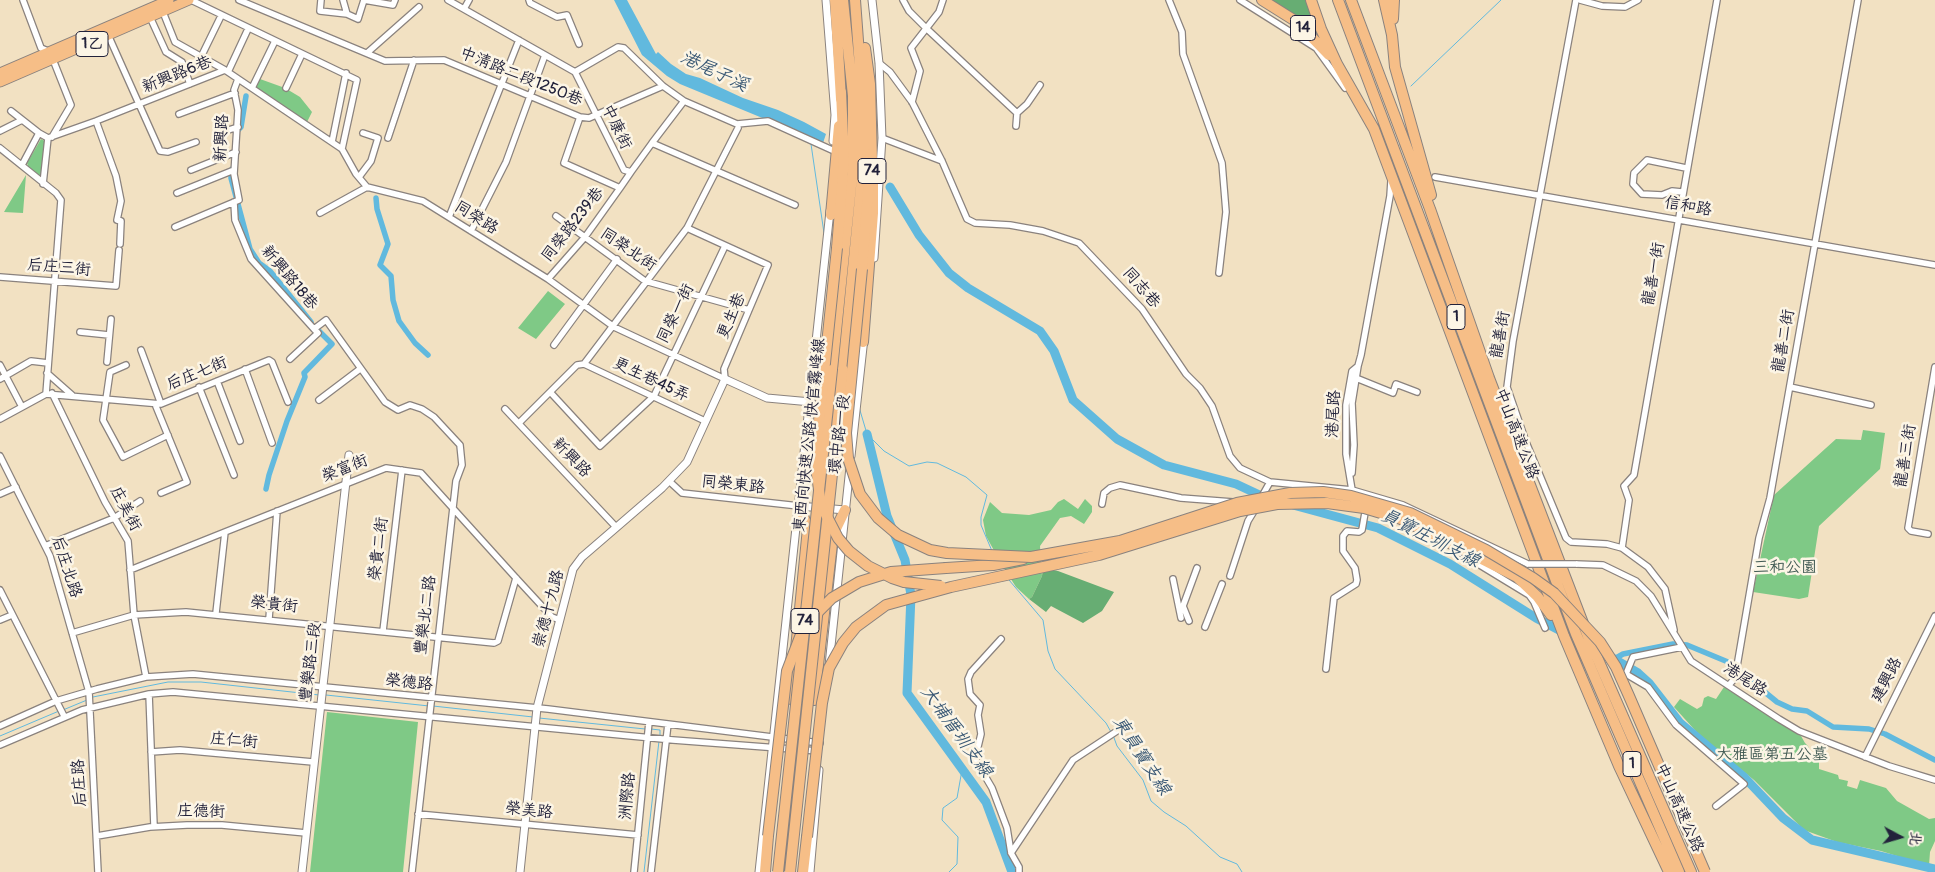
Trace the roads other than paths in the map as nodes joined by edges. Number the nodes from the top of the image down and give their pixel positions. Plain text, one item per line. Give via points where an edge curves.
1 (23, 0) edge
2 (169, 0) edge
3 (190, 0) edge
4 (238, 0) edge
5 (321, 0) edge
6 (343, 0) edge
7 (395, 0) edge
8 (448, 0) edge
9 (468, 0) edge
10 (529, 0) edge
11 (826, 0) edge
12 (835, 0) edge
13 (844, 0) edge
14 (854, 0) edge
15 (860, 0) edge
16 (872, 0) edge
17 (903, 0) edge
18 (943, 0) edge
19 (1169, 0) edge
20 (1240, 0) edge
21 (1262, 0) edge
22 (1311, 0) edge
23 (1338, 0) edge
24 (1351, 0) edge
25 (1384, 0) edge
26 (1394, 0) edge
27 (1576, 0) edge
28 (1580, 0) edge
29 (1638, 0) edge
30 (1716, 0) edge
31 (1858, 0) edge
32 (419, 7) dead end
33 (464, 9) junction
34 (163, 12) junction
35 (348, 14) junction
36 (221, 16) junction
37 (150, 17) junction
38 (248, 29) junction
39 (926, 29) junction
40 (109, 36) junction
41 (1392, 36) junction
42 (519, 40) junction
43 (275, 41) junction
44 (579, 44) dead end
45 (367, 53) junction
46 (302, 54) junction
47 (545, 55) junction
48 (51, 57) junction
49 (201, 57) junction
50 (414, 60) junction
51 (879, 63) junction
52 (1337, 64) junction
53 (227, 71) junction
54 (575, 72) junction
55 (0, 73) edge
56 (346, 74) junction
57 (238, 79) junction
58 (0, 82) edge
59 (190, 84) junction
60 (503, 84) junction
61 (1040, 84) dead end
62 (663, 86) junction
63 (252, 88) junction
64 (286, 88) dead end
65 (842, 92) junction
66 (235, 93) junction
67 (529, 97) junction
68 (684, 101) junction
69 (912, 102) junction
70 (139, 104) junction
71 (11, 111) dead end
72 (1017, 113) junction
73 (179, 114) dead end
74 (595, 116) junction
75 (580, 117) junction
76 (22, 120) junction
77 (96, 121) junction
78 (1016, 126) dead end
79 (238, 127) junction
80 (738, 128) dead end
81 (0, 131) edge
82 (39, 133) junction
83 (219, 133) dead end
84 (363, 133) dead end
85 (49, 138) junction
86 (388, 138) dead end
87 (882, 138) junction
88 (196, 142) dead end
89 (332, 142) junction
90 (652, 143) junction
91 (0, 148) edge
92 (342, 149) junction
93 (832, 150) junction
94 (236, 152) junction
95 (871, 154) junction
96 (942, 161) junction
97 (22, 165) junction
98 (1686, 168) junction
99 (191, 170) dead end
100 (234, 170) junction
101 (715, 171) junction
102 (631, 172) junction
103 (359, 177) junction
104 (1435, 177) dead end
105 (43, 184) junction
106 (368, 187) junction
107 (620, 188) junction
108 (1682, 192) junction
109 (176, 193) dead end
110 (1541, 195) junction
111 (237, 201) junction
112 (796, 205) dead end
113 (320, 213) dead end
114 (830, 215) junction
115 (556, 216) dead end
116 (449, 217) junction
117 (1677, 219) junction
118 (175, 227) dead end
119 (687, 228) junction
120 (470, 231) junction
121 (585, 237) junction
122 (1815, 244) junction
123 (725, 246) junction
124 (617, 259) junction
125 (1935, 265) edge
126 (1219, 273) dead end
127 (0, 277) edge
128 (548, 278) junction
129 (54, 281) junction
130 (645, 281) junction
131 (700, 296) junction
132 (582, 305) junction
133 (749, 310) junction
134 (1467, 315) junction
135 (110, 319) dead end
136 (614, 327) junction
137 (314, 329) junction
138 (80, 332) dead end
139 (109, 335) junction
140 (863, 342) junction
141 (554, 345) dead end
142 (141, 350) dead end
143 (673, 354) junction
144 (290, 359) dead end
145 (107, 362) dead end
146 (48, 363) junction
147 (584, 364) junction
148 (126, 365) dead end
149 (0, 366) edge
150 (1358, 366) junction
151 (1935, 367) edge
152 (245, 369) junction
153 (360, 369) junction
154 (838, 370) junction
155 (47, 373) junction
156 (3, 377) edge
157 (725, 378) junction
158 (1356, 378) junction
159 (217, 381) junction
160 (200, 387) junction
161 (1790, 387) junction
162 (1417, 392) dead end
163 (49, 393) junction
164 (551, 393) junction
165 (72, 395) junction
166 (654, 396) junction
167 (106, 399) junction
168 (319, 400) dead end
169 (288, 402) dead end
170 (811, 402) junction
171 (158, 404) junction
172 (1871, 405) dead end
173 (22, 407) junction
174 (505, 409) dead end
175 (398, 410) joint
176 (0, 419) edge
177 (705, 421) junction
178 (519, 423) junction
179 (168, 435) junction
180 (240, 440) dead end
181 (272, 443) dead end
182 (349, 455) dead end
183 (0, 456) edge
184 (402, 470) junction
185 (234, 475) dead end
186 (669, 481) junction
187 (1270, 482) junction
188 (346, 484) junction
189 (16, 487) junction
190 (1352, 490) junction
191 (161, 493) dead end
192 (0, 494) edge
193 (1368, 495) junction
194 (140, 501) dead end
195 (1392, 503) junction
196 (1102, 504) dead end
197 (799, 506) junction
198 (1257, 506) junction
199 (453, 509) junction
200 (844, 510) junction
201 (278, 511) junction
202 (114, 518) junction
203 (616, 527) junction
204 (225, 532) junction
205 (1928, 534) dead end
206 (45, 546) junction
207 (1622, 548) junction
208 (1031, 557) junction
209 (1197, 568) dead end
210 (130, 570) junction
211 (1230, 576) dead end
212 (516, 578) junction
213 (1173, 579) dead end
214 (1222, 584) dead end
215 (959, 586) junction
216 (0, 590) edge
217 (1538, 603) junction
218 (216, 614) junction
219 (12, 615) junction
220 (134, 615) junction
221 (1935, 616) edge
222 (269, 618) junction
223 (1181, 618) dead end
224 (0, 620) edge
225 (560, 620) junction
226 (1189, 621) dead end
227 (329, 625) junction
228 (1205, 627) dead end
229 (1545, 628) dead end
230 (383, 630) junction
231 (1674, 630) junction
232 (72, 633) junction
233 (438, 636) junction
234 (1563, 637) junction
235 (1001, 639) dead end
236 (1681, 645) junction
237 (1326, 669) dead end
238 (146, 677) junction
239 (1729, 685) junction
240 (321, 688) junction
241 (89, 692) junction
242 (149, 694) junction
243 (430, 699) junction
244 (56, 701) junction
245 (319, 705) junction
246 (537, 708) junction
247 (91, 709) junction
248 (64, 716) junction
249 (429, 716) junction
250 (668, 724) junction
251 (0, 726) edge
252 (536, 727) junction
253 (649, 729) junction
254 (1117, 731) dead end
255 (773, 738) junction
256 (662, 739) junction
257 (822, 743) junction
258 (0, 745) edge
259 (772, 747) junction
260 (821, 751) junction
261 (151, 752) junction
262 (1865, 757) junction
263 (313, 762) junction
264 (1935, 780) edge
265 (1716, 806) dead end
266 (418, 814) junction
267 (526, 824) junction
268 (154, 826) junction
269 (306, 834) junction
270 (638, 835) junction
271 (96, 836) junction
272 (1011, 852) junction
273 (98, 872) edge
274 (302, 872) edge
275 (412, 872) edge
276 (520, 872) edge
277 (634, 872) edge
278 (651, 872) edge
279 (759, 872) edge
280 (765, 872) edge
281 (772, 872) edge
282 (778, 872) edge
283 (790, 872) edge
284 (796, 872) edge
285 (803, 872) edge
286 (810, 872) edge
287 (1019, 872) edge
288 (1669, 872) edge
289 (1679, 872) edge
290 (1691, 872) edge
291 (1705, 872) edge

1 - 48 street via 41,48
2 - 48 main road, 1乙
3 - 34 main road, 1乙
3 - 36 street
4 - 45 street, 中清路二段1250巷
5 - 35 street via 320,11
6 - 35 street
7 - 35 street via 393,5 364,0 358,19
8 - 33 street
9 - 33 street
10 - 44 street via 557,17 567,15
11 - 93 street, 環中路一段 via 835,115
12 - 65 highway
13 - 154 highway, 東西向快速公路 快官霧峰線 / 74 via 853,96 854,167
14 - 154 highway, 東西向快速公路 快官霧峰線 / 74 via 862,95 863,167
15 - 95 highway, 74 via 870,84
16 - 51 street, 環中路一段
17 - 39 street
18 - 39 street via 939,12
19 - 126 street via 1182,32 1182,54 1222,163 1226,212
20 - 150 street, 港尾路 via 1322,54 1348,93 1390,179
21 - 52 highway, 14 via 1297,22
22 - 52 highway
23 - 289 highway, 中山高速公路 / 1 via 1584,655
24 - 134 highway, 中山高速公路 / 1
25 - 41 highway
26 - 41 highway
27 - 110 street, 龍善街
28 - 29 street via 1602,6 1625,7
30 - 98 street, 龍善一街
31 - 122 street, 龍善二街
32 - 45 street
33 - 42 street
34 - 37 main road, 1乙
34 - 49 street via 175,42
36 - 38 street
36 - 49 street
37 - 40 main road, 1乙
37 - 59 street via 166,52 182,62
38 - 43 street
38 - 53 street
39 - 69 street via 911,48 920,72
39 - 72 street
40 - 48 main road, 1乙
40 - 70 street
41 - 134 highway via 1399,81
42 - 47 street
42 - 60 street
43 - 46 street
43 - 63 street
45 - 50 street, 中清路二段1250巷 via 386,60
46 - 56 street
46 - 64 street
47 - 54 street
47 - 67 street
48 - 55 main road, 1乙
48 - 58 main road, 1乙
48 - 85 street via 71,105
49 - 53 street
50 - 60 street, 中清路二段1250巷 via 444,60
50 - 86 street
51 - 69 street, 同志巷 via 890,72
51 - 87 street, 環中路一段
52 - 234 highway via 1384,153
53 - 57 street
53 - 59 street, 新興路6巷
54 - 62 street via 618,48 627,50
54 - 74 street, 中康街
56 - 89 street
56 - 92 street via 357,80
57 - 63 street
57 - 66 street, 新興路
59 - 70 street, 新興路6巷
60 - 67 street, 中清路二段1250巷
60 - 116 street
61 - 72 street
62 - 68 street
62 - 74 street, 中清路二段1250巷
63 - 89 street
65 - 114 highway, 74
65 - 215 highway, bridge via 844,159 814,459 821,504 834,532 847,548 881,574 916,584
66 - 73 street
66 - 79 street, 新興路
67 - 75 street, 中清路二段1250巷
67 - 120 street via 506,162
68 - 90 street
68 - 93 street via 737,124 768,121
69 - 96 street, 同志巷
70 - 77 street, 新興路6巷
70 - 88 street via 160,151 168,152
71 - 76 street
72 - 78 street
74 - 75 street, 中清路二段1250巷
74 - 102 street, 中康街 via 620,166
75 - 107 street via 564,163
76 - 81 street
76 - 82 street
77 - 85 street, 新興路6巷
77 - 129 street, 后庄三街 via 116,176 121,201 117,220 121,220 116,286
79 - 83 street
79 - 94 street, 新興路
80 - 101 street
82 - 85 street
82 - 97 street
84 - 103 street via 378,138 370,161
85 - 105 street
87 - 96 street
87 - 140 street, 環中路一段 via 877,235
89 - 92 street
90 - 101 street, 中康街
90 - 102 street, 中康街
91 - 97 street, 庄美街
92 - 103 street
93 - 114 street, 環中路一段
94 - 99 street
94 - 100 street, 新興路
95 - 140 highway, 74 via 873,213
95 - 208 highway, bridge via 846,438 848,458 860,494 890,529 930,550
96 - 187 street, 同志巷 via 967,219 976,223 1024,227 1079,243 1142,309 1186,374 1200,388 1215,414 1230,456 1240,468
97 - 105 street, 庄美街
98 - 108 street, 龍善一街
98 - 108 street via 1647,160 1634,173 1633,184 1642,194
100 - 109 street
100 - 111 street, 新興路
101 - 112 street, 中康街
101 - 119 street
102 - 107 street, 同榮路239巷
103 - 106 street
104 - 110 street, 信和路
105 - 129 street, 庄美街 via 61,200
106 - 113 street
106 - 116 street, 同榮路 via 423,201
107 - 121 street, 同榮路239巷
108 - 117 street, 龍善一街
110 - 117 street, 信和路
110 - 207 street, 龍善街 via 1507,387 1566,538 1571,542
111 - 118 street
111 - 137 street, 新興路18巷 via 235,220 252,259
114 - 170 street, 環中路一段
115 - 121 street, 同榮北街
116 - 120 street, 同榮路
117 - 122 street, 信和路
117 - 207 street, 龍善一街 via 1634,475 1624,486 1629,500
119 - 123 street
119 - 130 street
120 - 128 street, 同榮路
121 - 124 street, 同榮北街
121 - 128 street, 同榮路239巷
122 - 125 street, 信和路
122 - 161 street, 龍善二街
123 - 131 street, 同榮一街
123 - 133 street, 更生巷 via 768,265
124 - 130 street, 同榮北街
124 - 132 street
127 - 129 street, 后庄三街
128 - 132 street, 同榮路
129 - 146 street, 庄美街
130 - 131 street, 同榮北街
130 - 136 street
131 - 133 street, 同榮北街
131 - 143 street, 同榮一街
132 - 136 street, 同榮路
132 - 141 street
133 - 157 street, 更生巷 via 724,369
134 - 290 highway, 中山高速公路 / 1 via 1589,639
135 - 139 street
136 - 143 street, 同榮路
136 - 147 street
137 - 144 street via 318,333
137 - 153 street, 新興路18巷 via 326,320
138 - 139 street
139 - 145 street
140 - 200 street, 環中路一段
142 - 171 street
143 - 157 street, 同榮路
143 - 166 street, 同榮一街
146 - 155 street, 庄美街
146 - 156 street via 30,361
147 - 164 street via 577,365
147 - 166 street, 更生巷45弄
148 - 167 street via 110,372
149 - 156 street
150 - 158 street
150 - 190 street, 港尾路 via 1352,371 1346,405 1346,454
151 - 205 street, 龍善三街 via 1908,528
152 - 159 street, 后庄七街
152 - 169 street, 后庄七街 via 272,360
152 - 181 street
153 - 168 street
153 - 175 street, 新興路18巷 via 385,402
154 - 282 highway, 東西向快速公路 快官霧峰線 / 74, bridge
154 - 283 highway, 東西向快速公路 快官霧峰線 / 74, bridge
155 - 163 street, 庄美街
155 - 165 street
156 - 173 street
157 - 170 street, 同榮路 via 767,398
157 - 177 street, 崇德十九路
158 - 162 street via 1393,393 1396,384
158 - 190 street via 1352,403
159 - 160 street, 后庄七街
159 - 180 street
160 - 171 street, 后庄七街
160 - 185 street
161 - 172 street
161 - 239 street, 龍善二街 via 1735,678
163 - 165 street, 后庄七街
163 - 173 street
163 - 202 street, 庄美街
164 - 166 street via 600,446
164 - 178 street
165 - 167 street, 后庄七街
166 - 177 street, 更生巷45弄
167 - 171 street, 后庄七街
167 - 179 street via 103,420 123,457
170 - 197 street, 環中路一段
171 - 179 street
173 - 176 street
174 - 178 street, 新興路
175 - 199 street, 豐樂北二路 via 410,404 422,409 460,445 462,465 456,481
177 - 186 street, 崇德十九路 via 687,462
178 - 203 street, 新興路
179 - 191 street via 187,482
182 - 188 street, 豐樂路三段
183 - 189 street, 后庄北路
184 - 188 street, 榮富街 via 386,468
184 - 199 street, 榮富街 via 421,473
184 - 230 street, 榮貴二街
186 - 197 street, 同榮東路 via 682,493
186 - 203 street, 崇德十九路
187 - 190 street, 同志巷
187 - 198 street
188 - 201 street, 榮富街
188 - 227 street, 豐樂路三段
189 - 192 street
189 - 206 street, 后庄北路
190 - 193 street
193 - 195 street
193 - 237 street via 1362,529 1346,532 1343,536 1343,551 1355,568 1357,580 1356,584 1334,598
194 - 202 street
195 - 217 street via 1395,521 1451,548 1510,582
195 - 231 street, 港尾路, bridge via 1432,517 1528,564 1603,565 1636,580
196 - 198 street via 1104,493 1120,486 1180,498
197 - 200 street
197 - 255 street, 環中路一段
197 - 281 highway, 74 via 808,528
198 - 211 street via 1248,520
199 - 212 street, 榮富街
199 - 233 street, 豐樂北二路
200 - 257 street, 環中路一段
200 - 284 highway, 74 via 833,535
201 - 204 street, 榮富街
201 - 222 street
202 - 206 street
202 - 210 street, 庄美街 via 128,542
203 - 225 street, 崇德十九路 via 573,569
204 - 210 street, 榮富街
204 - 218 street
206 - 232 street, 后庄北路
207 - 231 street, 龍善街 via 1648,567 1665,589
208 - 280 highway, bridge via 872,577 837,595 813,617 800,637 787,671
208 - 291 highway, bridge via 1120,540 1237,503 1290,493 1323,492 1351,496 1410,513 1494,554 1533,578 1558,598 1600,642 1616,667
209 - 226 street via 1183,606
210 - 220 street, 庄美街
212 - 225 street, 榮富街 via 552,617
212 - 233 street, 榮貴街 via 498,641
213 - 223 street
214 - 228 street
215 - 217 highway, bridge via 1099,555 1240,511 1296,502 1337,503 1401,519 1470,553 1517,577
215 - 285 highway, bridge via 886,605 856,627 836,654 824,689
216 - 219 street
217 - 229 street
217 - 234 highway via 1552,616
218 - 220 street, 榮貴街
218 - 222 street, 榮貴街
219 - 224 street
219 - 244 street
220 - 232 street, 榮貴街
220 - 238 street, 庄美街
221 - 262 street, 建興路
222 - 227 street, 榮貴街
225 - 246 street, 崇德十九路
227 - 230 street, 榮貴街
227 - 240 street, 豐樂路三段
230 - 233 street, 榮貴街
231 - 236 street, 港尾路
232 - 241 street, 后庄北路
233 - 243 street, 豐樂北二路
234 - 288 highway
235 - 272 street via 968,679 970,694 980,705 981,734 975,759 992,788 1007,828
236 - 239 street, 港尾路 via 1691,661
236 - 265 street via 1636,656 1626,674 1648,687 1676,725 1744,784
238 - 240 street, 榮德路 via 193,674
238 - 241 street, 榮德路
239 - 262 street, 港尾路 via 1799,730
240 - 243 street, 榮德路
240 - 245 street, 豐樂路三段
241 - 244 street, 榮德路
241 - 247 street, 后庄路
242 - 245 street, 榮德路 via 191,692
242 - 247 street, 榮德路
242 - 261 street
243 - 246 street, 榮德路
243 - 249 street, 豐樂北二路
244 - 248 street
244 - 251 street, 榮德路
245 - 249 street, 榮德路
245 - 263 street, 豐樂路三段
246 - 252 street, 崇德十九路
246 - 253 street, 榮德路
247 - 248 street, 榮德路
247 - 271 street, 后庄路
248 - 258 street, 榮德路
249 - 252 street, 榮德路
249 - 266 street, 豐樂北二路
250 - 253 street, 榮德路
250 - 255 street, 榮德路
250 - 256 street, 洲際路
252 - 253 street, 榮德路
252 - 267 street, 崇德十九路
253 - 256 street, 榮德路
253 - 270 street, 洲際路
254 - 272 street via 1073,760
255 - 257 street, 榮德路
255 - 259 street, 環中路一段
256 - 259 street, 榮德路
256 - 278 street, 洲際路
257 - 260 street, 環中路一段
259 - 260 street, 榮德路
259 - 279 street, 環中路一段
260 - 286 street, 環中路一段
261 - 263 street, 庄仁街 via 180,750
261 - 268 street
262 - 264 street, 港尾路
263 - 269 street, 豐樂路三段
266 - 267 street, 榮美路
266 - 275 street, 豐樂北二路
267 - 270 street, 榮美路
267 - 276 street, 崇德十九路
268 - 269 street, 庄德街 via 222,825
268 - 271 street, 庄德街
269 - 274 street, 豐樂路三段
270 - 277 street, 洲際路
271 - 273 street, 后庄路
272 - 287 street

